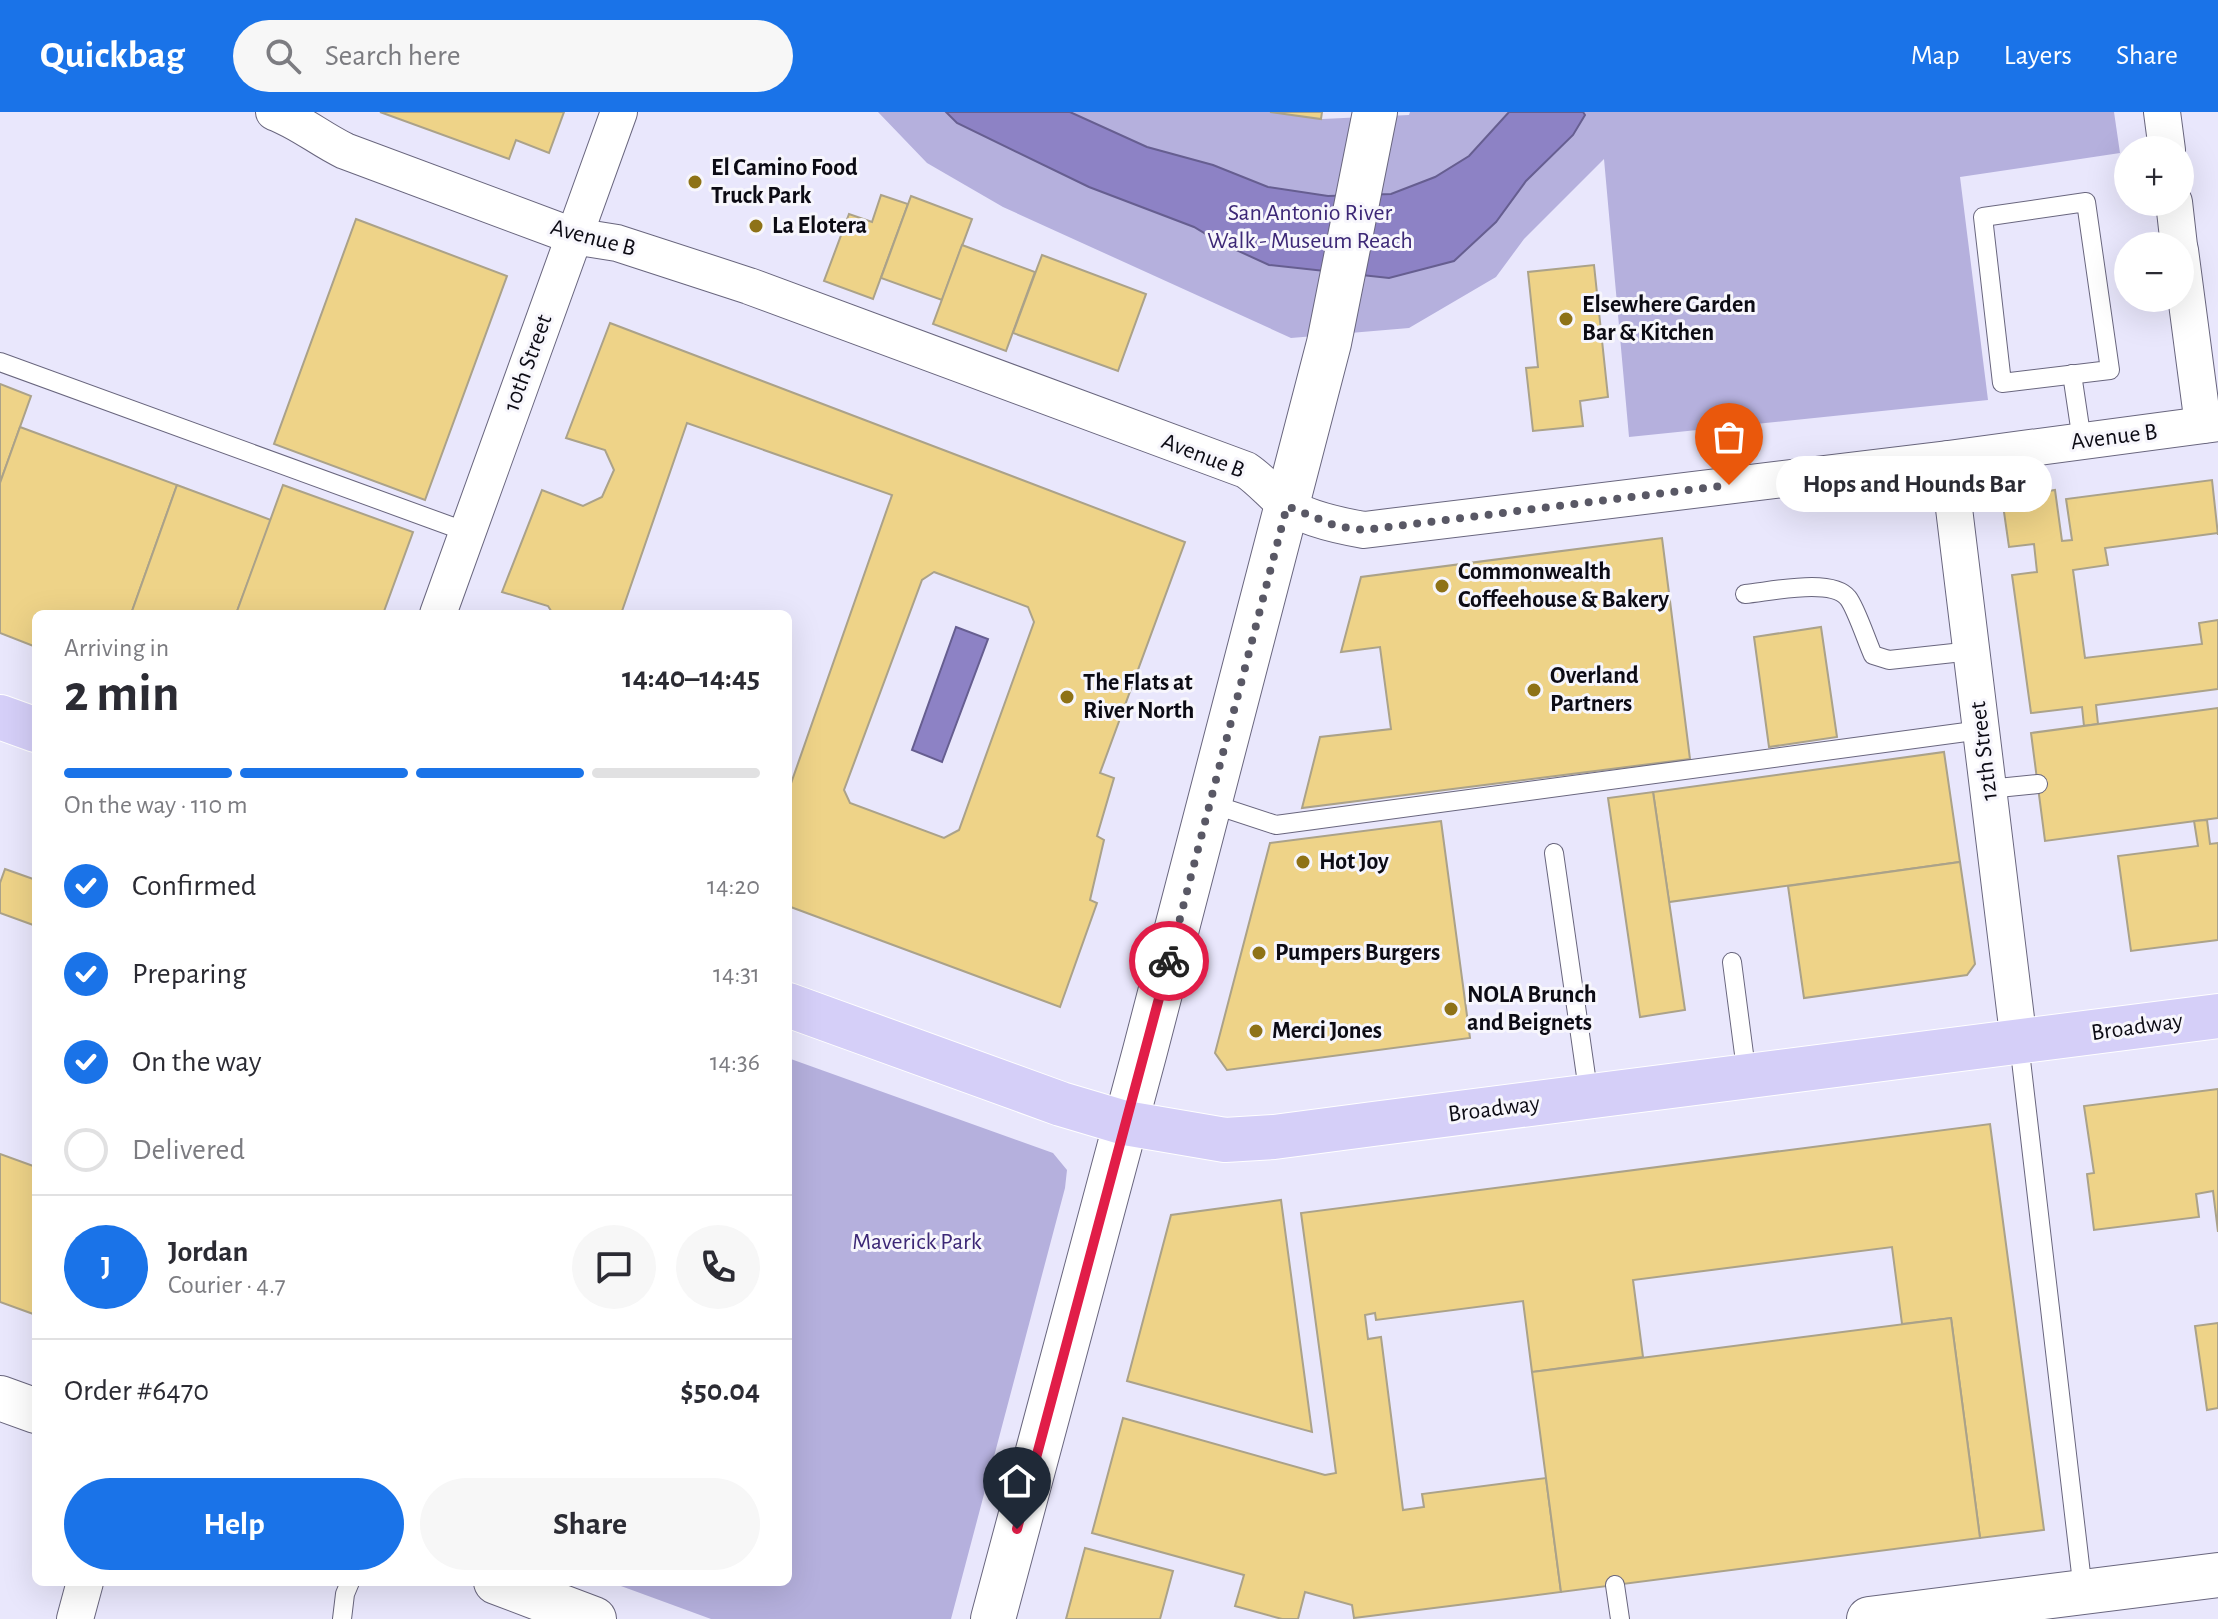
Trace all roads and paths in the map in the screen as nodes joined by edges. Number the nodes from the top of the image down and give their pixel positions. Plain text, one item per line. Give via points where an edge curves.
1 (274, 112) edge
2 (619, 112) edge
3 (2162, 112) edge
4 (1373, 124) edge
5 (2165, 136) edge
6 (573, 236) junction
7 (2191, 312) edge
8 (0, 362) edge
9 (2072, 374) junction
10 (2210, 424) edge
11 (2082, 441) junction
12 (1948, 459) junction
13 (1287, 506) junction
14 (467, 532) junction
15 (1745, 594) dead end
16 (439, 610) edge
17 (1972, 651) junction
18 (0, 717) edge
19 (32, 729) edge
20 (1981, 730) junction
21 (2038, 784) dead end
22 (1988, 789) junction
23 (1209, 803) junction
24 (1554, 853) dead end
25 (1732, 962) dead end
26 (792, 1006) edge
27 (2218, 1016) edge
28 (2019, 1043) junction
29 (1747, 1077) junction
30 (1589, 1097) junction
31 (1125, 1123) junction
32 (0, 1398) edge
33 (32, 1410) edge
34 (2218, 1575) edge
35 (1615, 1585) dead end
36 (84, 1586) edge
37 (348, 1586) edge
38 (505, 1586) edge
39 (2083, 1591) junction
40 (572, 1615) edge
41 (75, 1619) edge
42 (342, 1619) edge
43 (993, 1619) edge
44 (1620, 1619) edge
45 (1869, 1619) edge

1 - 6 street, Avenue B via 345,151
2 - 6 street, 10th Street
3 - 5 street
4 - 13 street via 1329,343
6 - 13 street, Avenue B via 617,243 749,286 1246,470
6 - 14 street, 10th Street
7 - 10 street
8 - 14 lane
9 - 9 lane via 2110,370 2086,202 1983,217 2002,383
9 - 11 lane
10 - 11 street, Avenue B
11 - 12 street, Avenue B
12 - 13 street, Avenue B via 1364,530 1336,526
12 - 17 street, 12th Street
13 - 23 street
14 - 16 street, 10th Street
15 - 17 lane via 1819,586 1838,590 1848,598 1873,655 1889,660
17 - 20 street, 12th Street
18 - 19 main road
20 - 22 street, 12th Street
20 - 23 lane via 1276,825
21 - 22 lane
22 - 28 street, 12th Street
23 - 31 street
24 - 30 lane
25 - 29 lane
26 - 31 main road, Broadway
27 - 28 main road, Broadway
28 - 29 main road, Broadway
28 - 39 lane
29 - 30 main road, Broadway
30 - 31 main road, Broadway via 1225,1140
31 - 43 street
32 - 33 street
34 - 39 street
35 - 44 lane
36 - 41 street
37 - 42 lane
38 - 40 street
39 - 45 street

